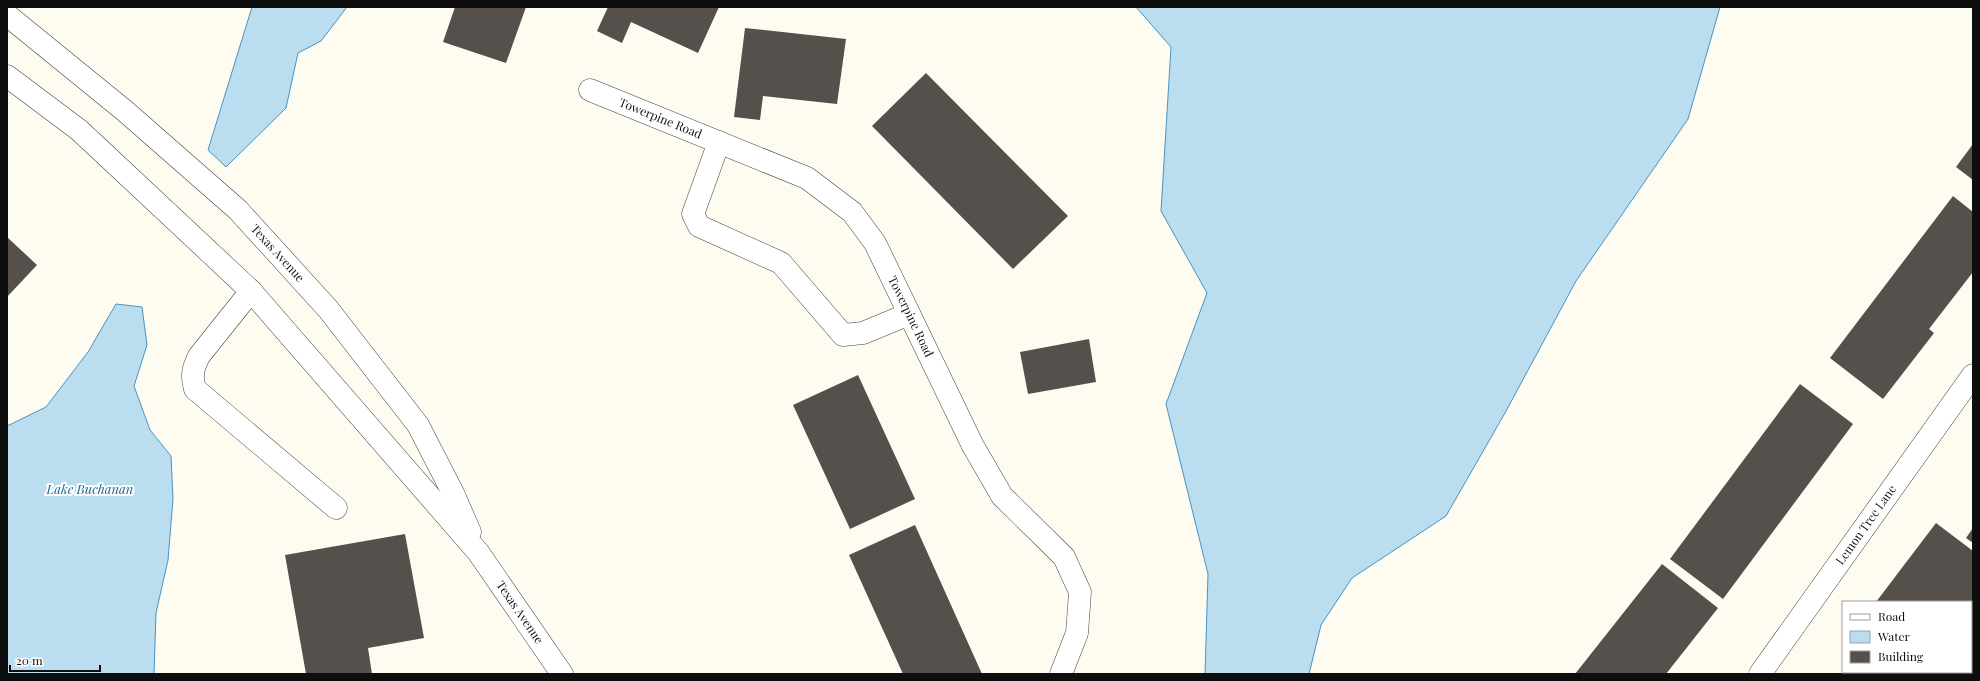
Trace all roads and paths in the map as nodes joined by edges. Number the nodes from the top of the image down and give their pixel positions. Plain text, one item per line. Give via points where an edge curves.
1 (7, 15) edge
2 (7, 76) edge
3 (590, 90) dead end
4 (719, 142) junction
5 (251, 291) junction
6 (909, 314) junction
7 (1973, 375) edge
8 (336, 508) dead end
9 (478, 552) junction
10 (562, 674) edge
11 (1061, 674) edge
12 (1760, 674) edge

1 - 9 street, Texas Avenue via 125,111 238,210 328,309 418,425 453,493
2 - 5 street, Texas Avenue via 80,130
3 - 4 street, Towerpine Road
4 - 6 street, Towerpine Road via 807,178 852,212 875,243
4 - 6 street via 693,214 700,226 781,263 843,335 863,333
5 - 8 street via 199,356 193,368 195,389
5 - 9 street, Texas Avenue
6 - 11 street, Towerpine Road via 973,446 1002,496 1064,557 1080,592 1077,633
7 - 12 street, Lemon Tree Lane
9 - 10 street, Texas Avenue

